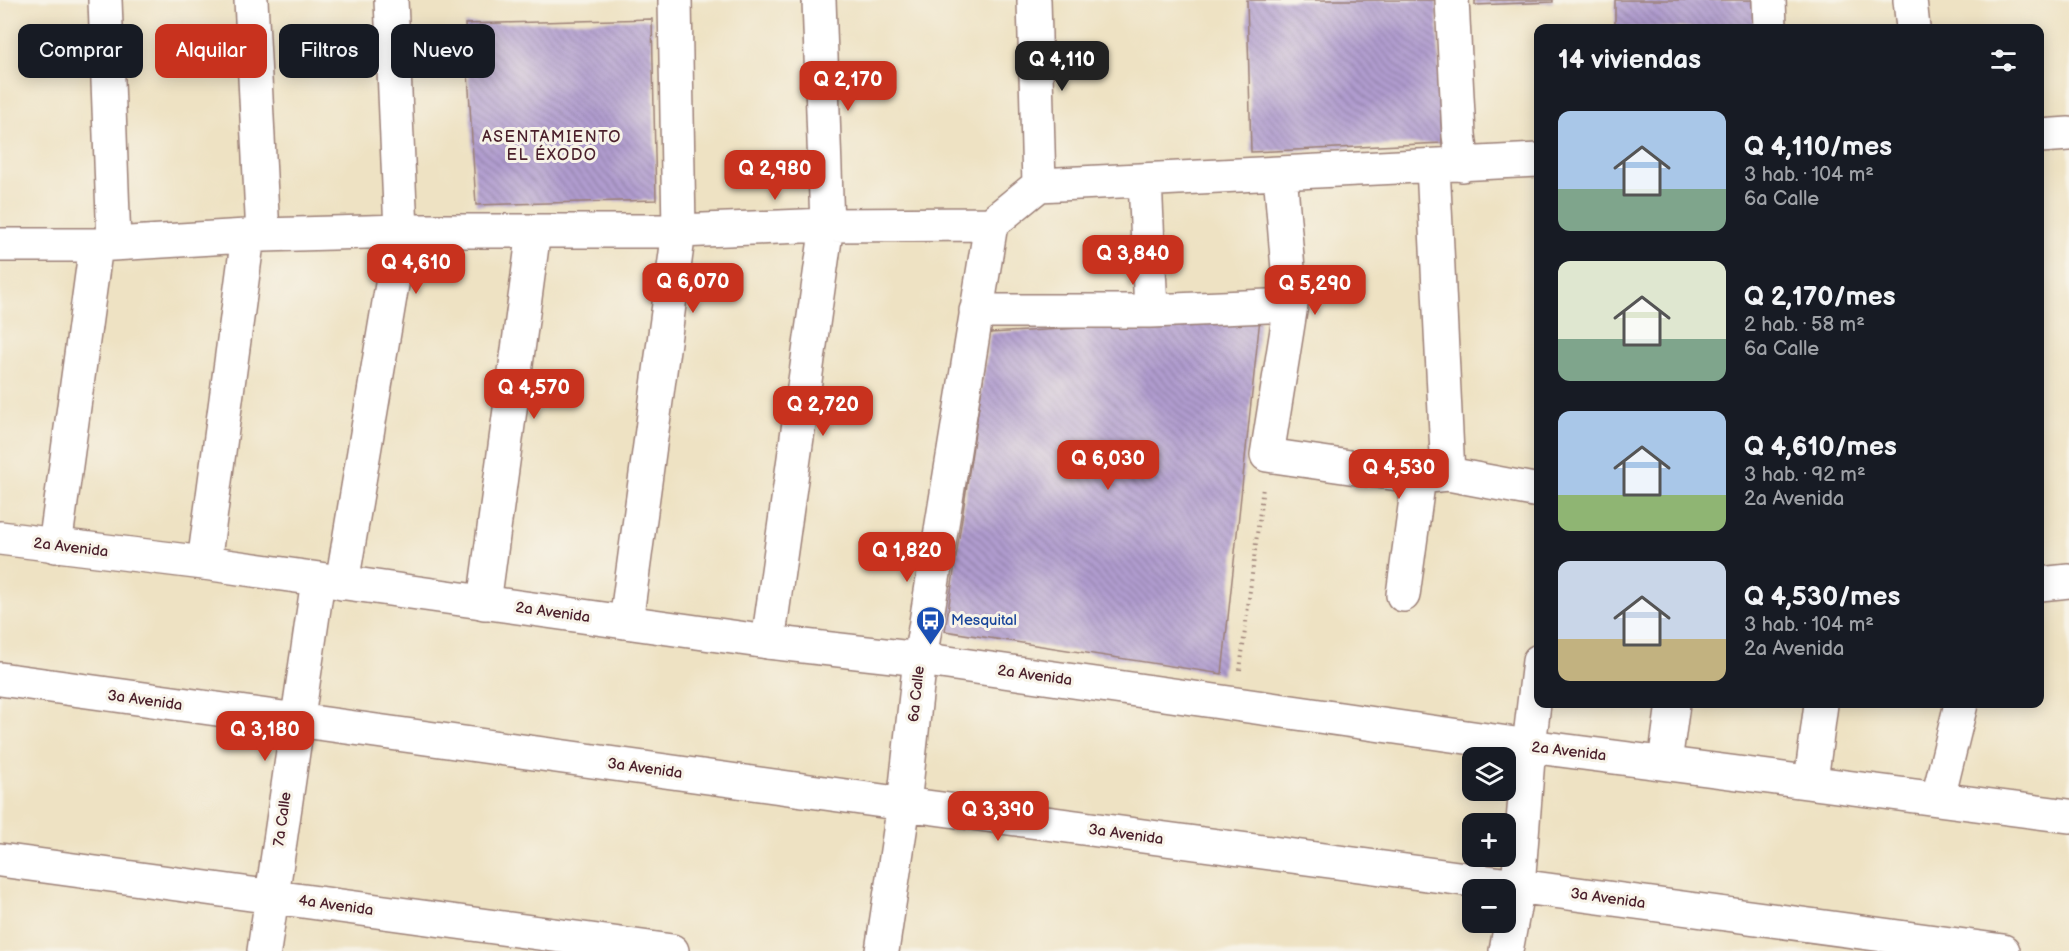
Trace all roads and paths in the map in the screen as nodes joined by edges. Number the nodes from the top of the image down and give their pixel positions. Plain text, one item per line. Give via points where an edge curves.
1 (105, 0) edge
2 (250, 0) edge
3 (391, 0) edge
4 (675, 0) edge
5 (819, 0) edge
6 (1034, 0) edge
7 (1452, 0) edge
8 (1769, 0) edge
9 (1910, 0) edge
10 (1770, 24) edge
11 (1913, 24) edge
12 (2069, 134) edge
13 (2044, 136) edge
14 (1534, 160) edge
15 (1448, 165) junction
16 (1280, 173) junction
17 (1145, 180) junction
18 (1039, 185) junction
19 (990, 224) junction
20 (827, 225) junction
21 (401, 231) junction
22 (534, 231) junction
23 (679, 231) junction
24 (256, 235) junction
25 (105, 244) junction
26 (0, 245) edge
27 (1291, 305) junction
28 (1151, 311) junction
29 (976, 312) junction
30 (1267, 455) junction
31 (1434, 475) junction
32 (1534, 490) edge
33 (0, 538) edge
34 (55, 546) junction
35 (204, 563) junction
36 (2069, 581) edge
37 (330, 582) junction
38 (2044, 584) edge
39 (1403, 595) dead end
40 (484, 603) junction
41 (626, 622) junction
42 (768, 642) junction
43 (920, 659) junction
44 (0, 679) edge
45 (1235, 703) junction
46 (1534, 704) edge
47 (1672, 708) edge
48 (1820, 708) edge
49 (1959, 708) edge
50 (296, 721) junction
51 (1529, 746) junction
52 (1665, 762) junction
53 (1811, 781) junction
54 (1938, 798) junction
55 (904, 804) junction
56 (2069, 816) edge
57 (0, 860) edge
58 (1518, 886) junction
59 (271, 896) junction
60 (264, 951) edge
61 (672, 951) edge
62 (882, 951) edge
63 (1506, 951) edge
64 (2003, 951) edge

1 - 25 street
2 - 24 street
3 - 21 street, 7a Calle
4 - 23 street
5 - 20 street
6 - 18 street
7 - 15 street via 1459,135
8 - 10 street
9 - 11 street
12 - 13 street
14 - 15 street
15 - 16 street
15 - 31 street
16 - 17 street
16 - 27 street
17 - 18 street
17 - 28 street
18 - 19 street
19 - 20 street
19 - 29 street, 6a Calle
20 - 23 street
20 - 42 street
21 - 22 street
21 - 24 street
21 - 37 street, 7a Calle
22 - 23 street
22 - 40 street
23 - 41 street
24 - 25 street
24 - 35 street
25 - 26 street
25 - 34 street
27 - 28 street
27 - 30 street
28 - 29 street
29 - 43 street, 6a Calle
30 - 31 street
30 - 45 path
31 - 32 street
31 - 39 street
33 - 34 street, 2a Avenida
34 - 35 street, 2a Avenida
35 - 37 street, 2a Avenida
36 - 38 street
37 - 40 street, 2a Avenida
37 - 50 street, 7a Calle
40 - 41 street, 2a Avenida
41 - 42 street, 2a Avenida
42 - 43 street, 2a Avenida
43 - 45 street, 2a Avenida
43 - 55 street, 6a Calle
44 - 50 street, 3a Avenida
45 - 51 street, 2a Avenida
46 - 51 street
47 - 52 street
48 - 53 street
49 - 54 street
50 - 55 street, 3a Avenida
50 - 59 street, 7a Calle
51 - 52 street, 2a Avenida
51 - 58 street
52 - 53 street, 2a Avenida
53 - 54 street, 2a Avenida
54 - 56 street, 2a Avenida
55 - 58 street, 3a Avenida
55 - 62 street, 6a Calle
57 - 59 street, 4a Avenida
58 - 63 street
58 - 64 street, 3a Avenida
59 - 60 street, 7a Calle
59 - 61 street, 4a Avenida

